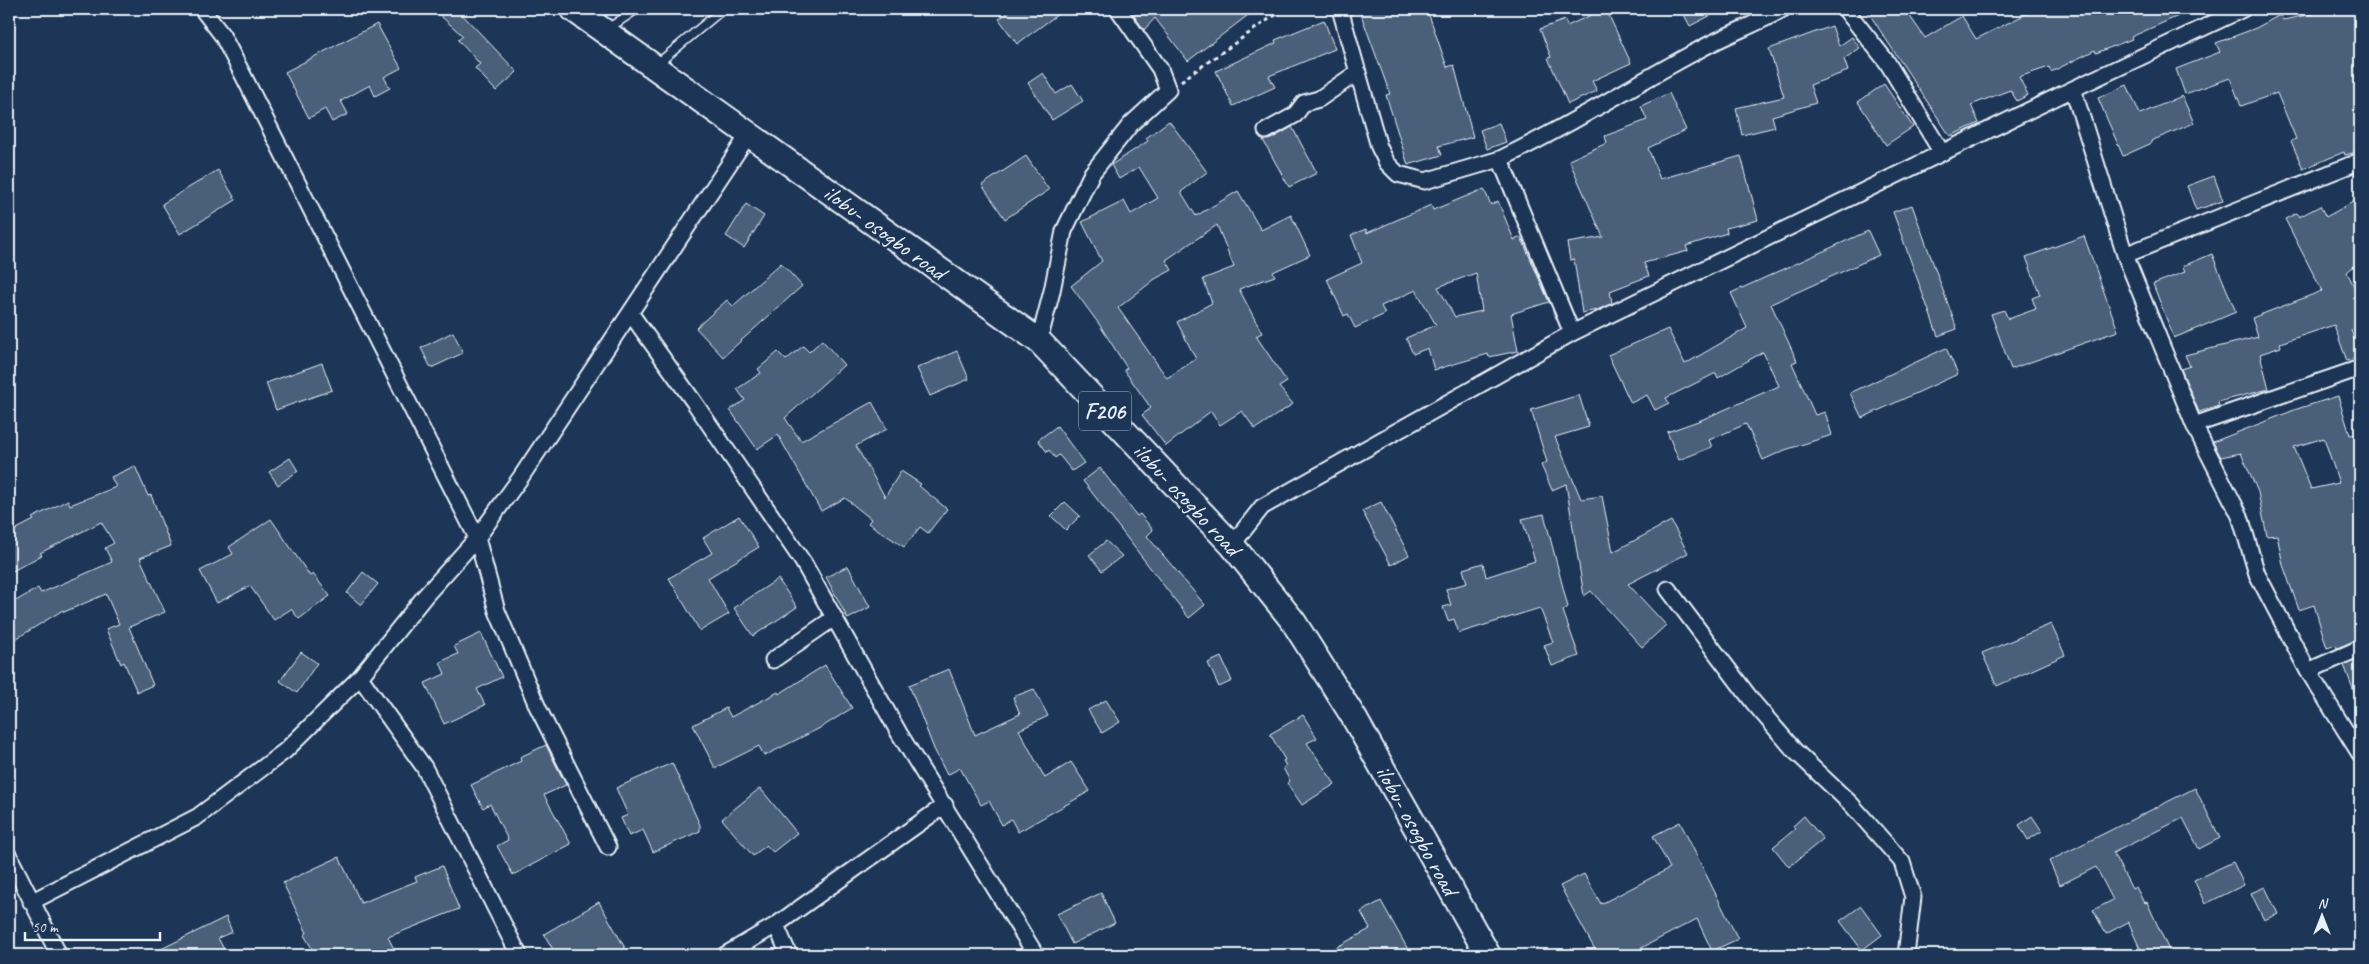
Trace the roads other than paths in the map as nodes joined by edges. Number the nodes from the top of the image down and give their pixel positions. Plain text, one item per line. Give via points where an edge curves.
1 (202, 9) edge
2 (573, 9) edge
3 (636, 9) edge
4 (722, 9) edge
5 (1118, 9) edge
6 (1340, 9) edge
7 (1783, 9) edge
8 (1844, 9) edge
9 (2243, 9) edge
10 (605, 32) junction
11 (655, 67) junction
12 (1358, 72) junction
13 (2073, 89) junction
14 (1266, 131) dead end
15 (749, 134) junction
16 (1942, 153) junction
17 (1500, 159) junction
18 (2360, 161) edge
19 (2124, 255) junction
20 (631, 314) junction
21 (1572, 333) junction
22 (1039, 341) junction
23 (2360, 368) edge
24 (2194, 425) junction
25 (477, 538) junction
26 (1232, 545) junction
27 (1668, 589) dead end
28 (834, 618) junction
29 (2360, 648) edge
30 (773, 660) dead end
31 (2308, 671) junction
32 (360, 677) junction
33 (2360, 754) edge
34 (945, 805) junction
35 (608, 847) dead end
36 (9, 856) edge
37 (31, 902) junction
38 (776, 924) junction
39 (59, 955) edge
40 (519, 955) edge
41 (726, 955) edge
42 (790, 955) edge
43 (1036, 955) edge
44 (1488, 955) edge
45 (1906, 955) edge

1 - 25 street via 222,35 243,75
2 - 10 main road, ilobu- osogbo road / F206
3 - 10 lane
4 - 11 lane
5 - 22 street via 1160,69 1168,90 1132,124 1092,173 1064,231
6 - 12 street
7 - 17 street via 1699,50 1550,136
8 - 16 street via 1887,62
9 - 13 street
10 - 11 main road, ilobu- osogbo road / F206
11 - 15 main road, ilobu- osogbo road / F206
12 - 14 street via 1318,99 1304,103 1295,115
12 - 17 street via 1379,147 1387,163 1398,174 1425,181
13 - 16 street
13 - 19 street
15 - 20 street
15 - 22 main road, ilobu- osogbo road / F206
16 - 21 street
17 - 21 street
18 - 19 street
19 - 24 street
20 - 25 street
20 - 28 street via 786,538
21 - 26 street via 1262,508
22 - 26 main road, ilobu- osogbo road / F206
23 - 24 street
24 - 31 street via 2240,516 2257,574
25 - 32 street
25 - 35 street via 497,611 538,708
26 - 44 main road, ilobu- osogbo road / F206 via 1293,621 1353,716
27 - 45 street via 1753,702 1795,751 1851,804 1902,862 1913,898
28 - 30 street
28 - 34 street
29 - 31 street
31 - 33 street
32 - 37 street via 285,751 197,817
32 - 40 street via 424,767
34 - 38 street
34 - 43 street
36 - 37 street
37 - 39 street
38 - 41 street
38 - 42 street

